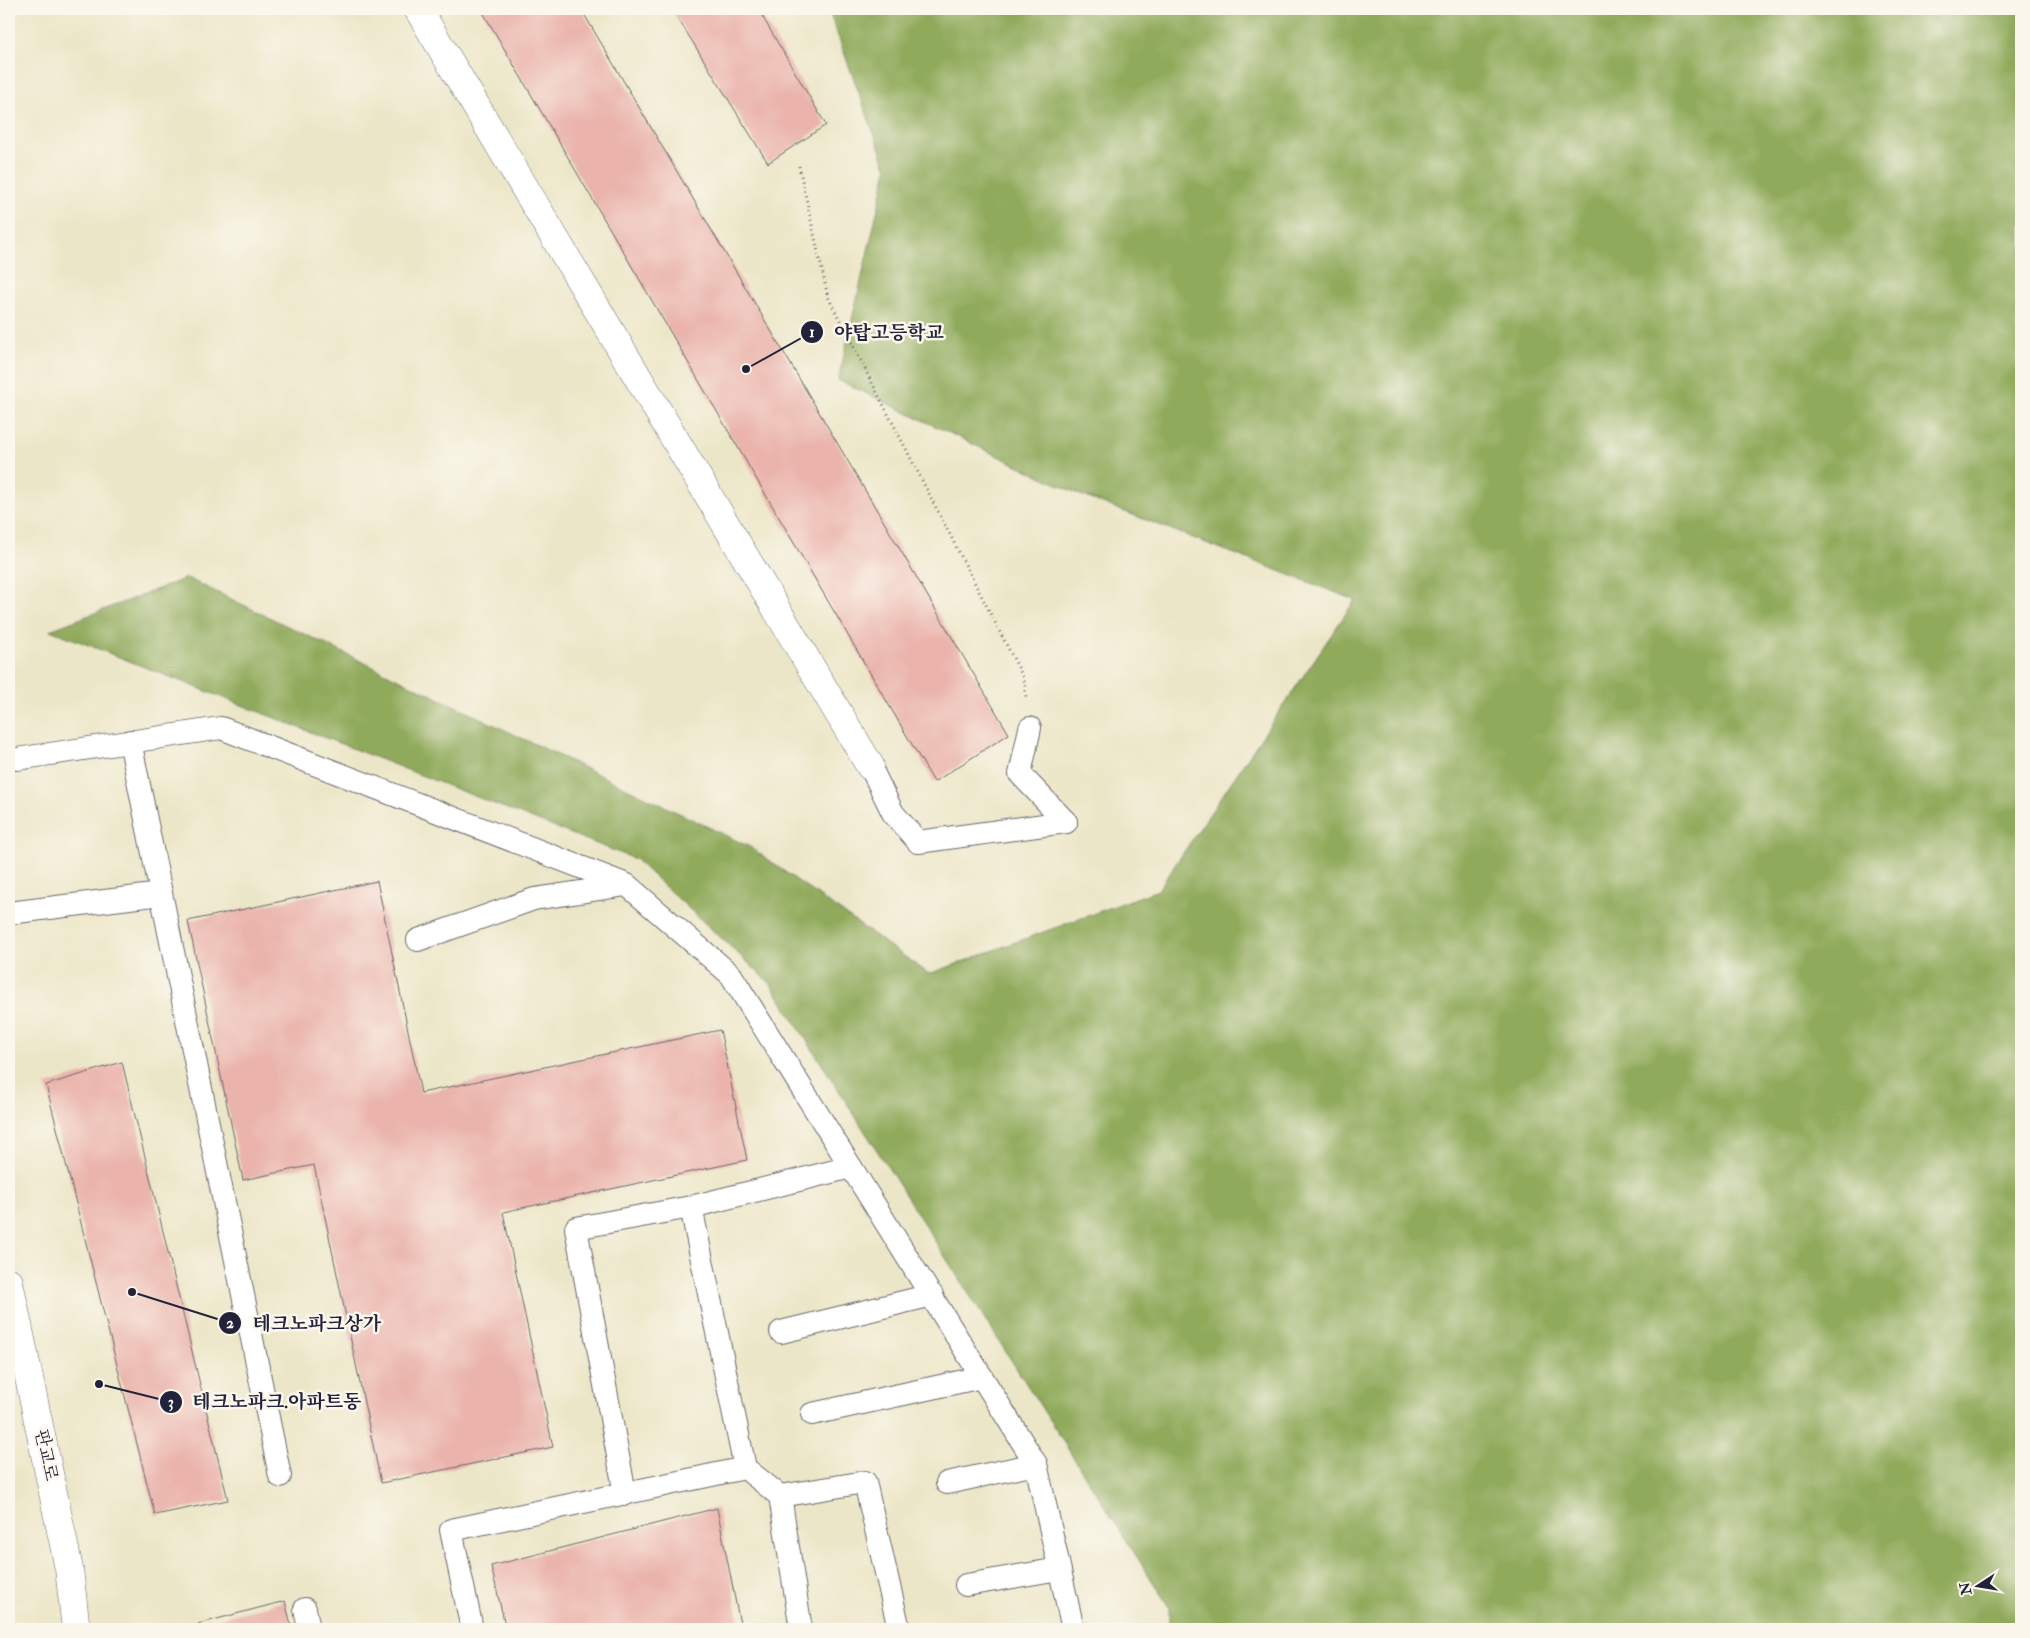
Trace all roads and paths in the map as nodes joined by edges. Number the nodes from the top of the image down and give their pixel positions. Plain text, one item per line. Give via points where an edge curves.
1 (418, 9) edge
2 (799, 166) dead end
3 (1030, 728) joint
4 (130, 741) junction
5 (16, 759) dead end
6 (870, 766) joint
7 (627, 885) junction
8 (161, 894) junction
9 (9, 914) edge
10 (418, 940) dead end
11 (852, 1167) junction
12 (691, 1207) junction
13 (9, 1282) edge
14 (932, 1295) junction
15 (781, 1332) dead end
16 (982, 1377) junction
17 (812, 1414) dead end
18 (1036, 1464) junction
19 (744, 1468) junction
20 (280, 1476) dead end
21 (947, 1483) dead end
22 (625, 1494) junction
23 (780, 1496) junction
24 (1059, 1569) junction
25 (966, 1585) dead end
26 (76, 1629) edge
27 (472, 1629) edge
28 (802, 1629) edge
29 (899, 1629) edge
30 (1073, 1629) edge

1 - 6 street
2 - 3 path via 828,297 1024,679
3 - 6 lane via 1020,774 1066,822 918,842 892,813
4 - 5 lane
4 - 7 lane via 221,728
4 - 8 lane
7 - 10 lane via 534,899
7 - 11 lane via 731,975
8 - 9 lane
8 - 20 lane
11 - 12 lane
11 - 14 lane
12 - 19 lane
12 - 22 lane via 576,1228
13 - 26 street, 판교로 via 69,1569
14 - 15 lane
14 - 16 lane
16 - 17 lane
16 - 18 lane
18 - 21 lane
18 - 24 lane
19 - 22 lane
19 - 23 lane
22 - 27 lane via 451,1530
23 - 28 lane
23 - 29 lane via 865,1482
24 - 25 lane
24 - 30 lane

